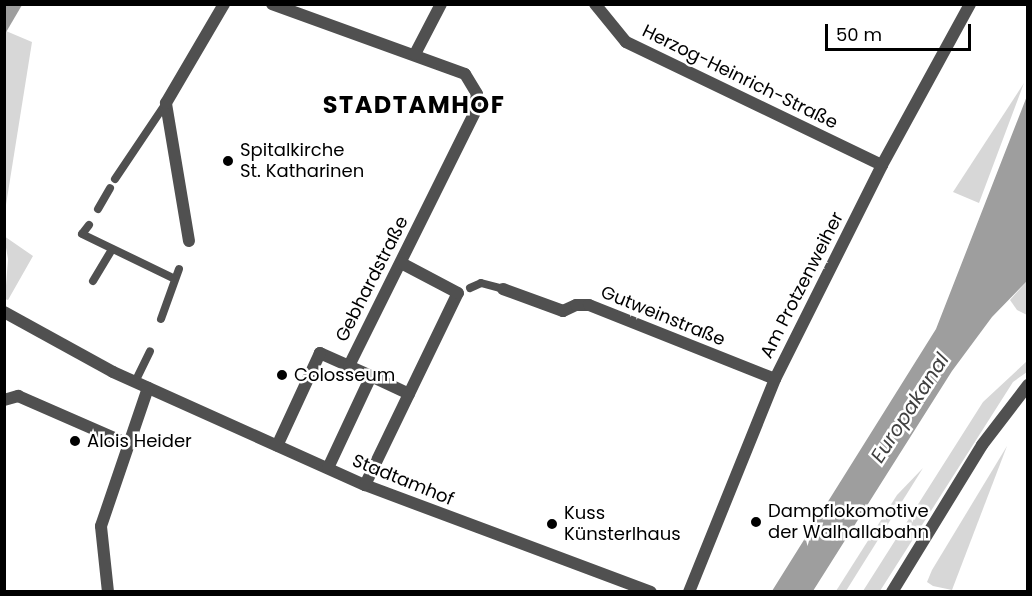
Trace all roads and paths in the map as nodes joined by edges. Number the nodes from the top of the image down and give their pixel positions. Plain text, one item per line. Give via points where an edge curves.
1 (224, 4) edge
2 (272, 4) edge
3 (441, 4) edge
4 (595, 4) edge
5 (970, 4) edge
6 (415, 54) junction
7 (166, 103) junction
8 (882, 165) junction
9 (116, 179) dead end
10 (110, 188) dead end
11 (98, 209) dead end
12 (88, 225) dead end
13 (189, 241) dead end
14 (112, 249) junction
15 (401, 263) junction
16 (179, 269) dead end
17 (176, 279) junction
18 (93, 281) dead end
19 (470, 288) dead end
20 (503, 289) joint
21 (6, 313) edge
22 (161, 318) dead end
23 (150, 351) dead end
24 (349, 366) junction
25 (371, 376) junction
26 (775, 379) junction
27 (135, 382) junction
28 (1028, 385) edge
29 (148, 388) junction
30 (409, 394) junction
31 (4, 400) edge
32 (128, 444) junction
33 (277, 446) junction
34 (328, 468) junction
35 (365, 485) junction
36 (898, 590) edge
37 (108, 591) edge
38 (651, 591) edge
39 (689, 591) edge

1 - 7 street
2 - 6 street
3 - 6 street
4 - 8 street, Herzog-Heinrich-Straße via 627,42
5 - 8 street, Am Protzenweiher
6 - 15 street, Gebhardstraße via 465,74 474,86 474,114
7 - 9 lane
7 - 13 street
8 - 26 street, Am Protzenweiher
10 - 11 lane
12 - 14 lane via 82,234
14 - 17 lane
14 - 18 lane
15 - 24 street, Gebhardstraße
15 - 30 street via 460,293
16 - 17 lane
17 - 22 lane
19 - 20 lane, Gutweinstraße via 481,283
20 - 26 street, Gutweinstraße via 563,311 579,304 589,305
21 - 27 street, Stadtamhof
23 - 27 lane
24 - 25 street
24 - 33 street, Gebhardstraße via 320,353
25 - 30 street
25 - 34 street
26 - 39 street, Am Protzenweiher
27 - 29 street, Stadtamhof
28 - 36 street via 982,445
29 - 32 street
29 - 33 street, Stadtamhof
30 - 35 street
31 - 32 street via 18,396
32 - 37 street via 101,526
33 - 34 street, Stadtamhof
34 - 35 street, Stadtamhof
35 - 38 street, Stadtamhof

